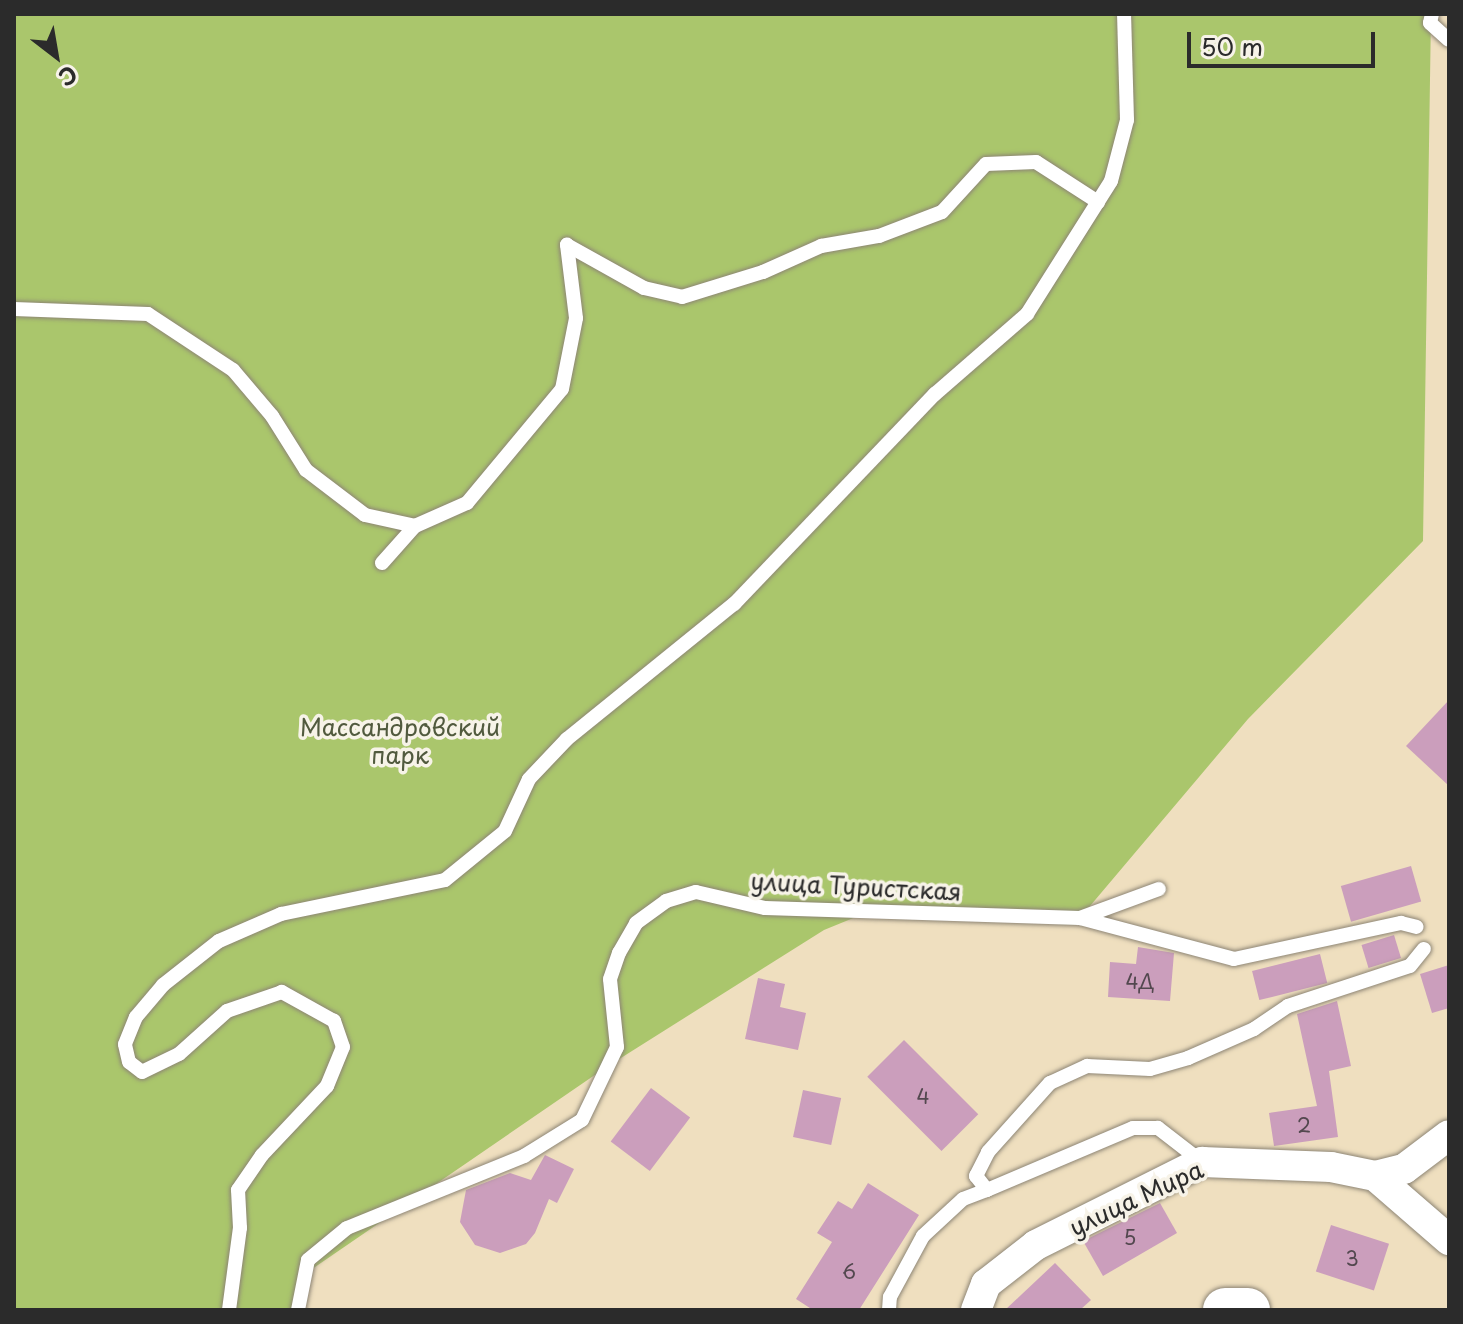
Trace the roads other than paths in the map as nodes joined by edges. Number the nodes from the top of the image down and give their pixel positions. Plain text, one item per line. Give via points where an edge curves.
1 (1124, 14) edge
2 (1432, 14) edge
3 (1449, 40) edge
4 (1098, 202) junction
5 (14, 309) edge
6 (415, 526) junction
7 (382, 563) dead end
8 (1159, 889) dead end
9 (1080, 918) junction
10 (1417, 927) dead end
11 (1424, 949) dead end
12 (1449, 1135) edge
13 (1202, 1162) junction
14 (1375, 1176) junction
15 (987, 1190) junction
16 (1449, 1240) edge
17 (229, 1310) edge
18 (298, 1310) edge
19 (889, 1310) edge
20 (976, 1310) edge
21 (1225, 1310) edge
22 (1248, 1310) edge

1 - 4 lane via 1127,120 1111,181
2 - 3 lane via 1430,23
4 - 6 lane via 1036,162 986,164 942,212 879,236 821,246 763,272 682,297 644,288 567,245 576,318 562,389 467,503
4 - 17 lane via 1027,314 935,394 734,604 567,739 529,779 505,831 445,880 281,914 219,941 163,985 136,1017 125,1044 129,1062 142,1072 179,1054 227,1011 282,992 334,1021 343,1047 327,1086 262,1155 238,1190 240,1228
5 - 6 lane via 148,314 233,370 272,416 306,470 365,515
6 - 7 lane
8 - 9 lane
9 - 10 lane via 1234,959 1401,923
9 - 18 lane, улица Туристская via 765,908 696,892 666,901 636,923 619,953 610,979 617,1047 582,1120 524,1156 347,1228 308,1260
11 - 15 lane via 1410,966 1288,1006 1254,1029 1188,1058 1150,1069 1087,1066 1050,1083 988,1152 976,1176
12 - 14 street via 1404,1169
13 - 14 street, улица Мира via 1331,1167
13 - 15 lane via 1158,1128 1133,1128
13 - 20 street, улица Мира via 1036,1245 986,1284
14 - 16 street, улица Мира
15 - 19 lane via 963,1199 923,1236 890,1297
21 - 22 highway

